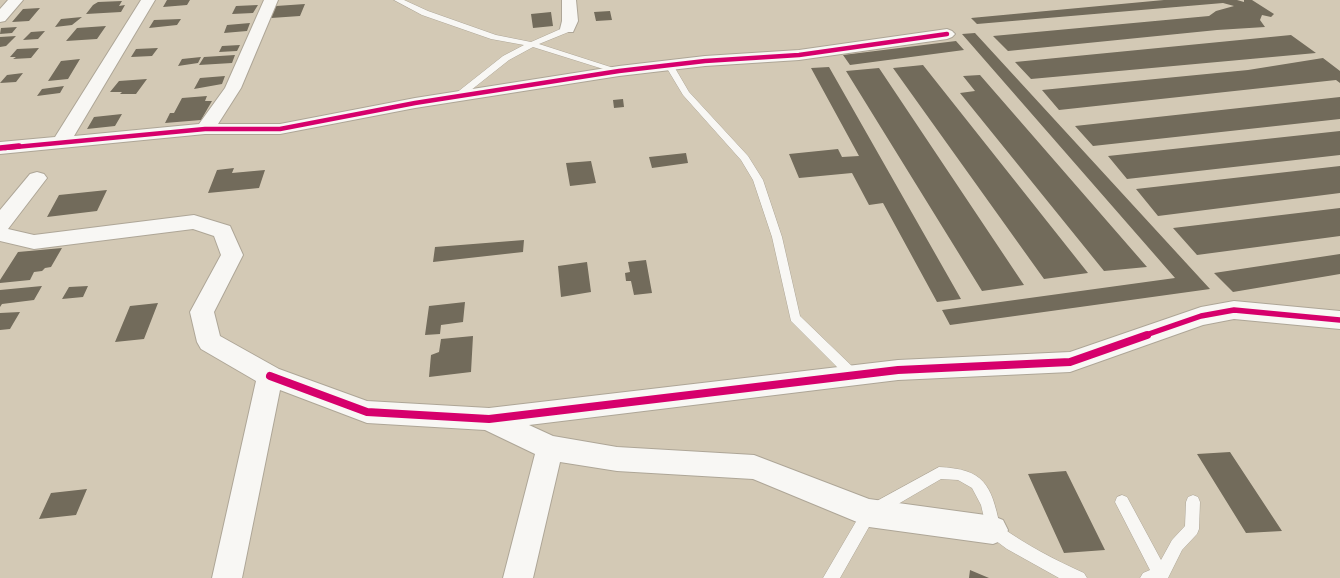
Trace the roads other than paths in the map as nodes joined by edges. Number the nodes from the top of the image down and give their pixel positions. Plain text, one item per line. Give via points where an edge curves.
1 (16, 0) edge
2 (148, 0) edge
3 (271, 0) edge
4 (398, 0) edge
5 (569, 0) edge
6 (0, 18) edge
7 (568, 29) joint
8 (947, 34) dead end
9 (532, 44) junction
10 (669, 65) junction
11 (619, 71) junction
12 (458, 96) junction
13 (205, 129) junction
14 (61, 142) junction
15 (0, 148) edge
16 (37, 178) dead end
17 (0, 224) edge
18 (0, 234) edge
19 (1340, 320) edge
20 (853, 375) junction
21 (270, 376) junction
22 (489, 419) junction
23 (550, 448) junction
24 (1122, 502) dead end
25 (1194, 502) dead end
26 (869, 513) junction
27 (993, 530) junction
28 (1154, 576) edge
29 (227, 578) edge
30 (518, 578) edge
31 (831, 578) edge
32 (1079, 578) edge

1 - 6 street
2 - 14 street
3 - 13 street via 233,88
4 - 9 lane via 424,13 494,37
5 - 7 street
7 - 9 lane
8 - 10 street via 799,55
9 - 11 lane
9 - 12 lane via 506,58
10 - 11 street
10 - 20 lane via 686,93 745,158 758,180 777,237 795,318
11 - 12 street
12 - 13 street via 280,129
13 - 14 street
14 - 15 street
16 - 17 street
18 - 21 street via 34,242 194,222 223,232 232,255 202,312 209,342
19 - 20 street via 1234,310 1201,316 1070,362
20 - 22 street
21 - 22 street via 367,412
21 - 29 street
22 - 23 street
23 - 26 street via 617,459 754,467
23 - 30 street
24 - 28 lane
25 - 28 lane via 1192,529
26 - 27 street
26 - 27 lane via 939,474 960,474 977,483 988,504
26 - 31 lane
27 - 32 lane via 1012,544

